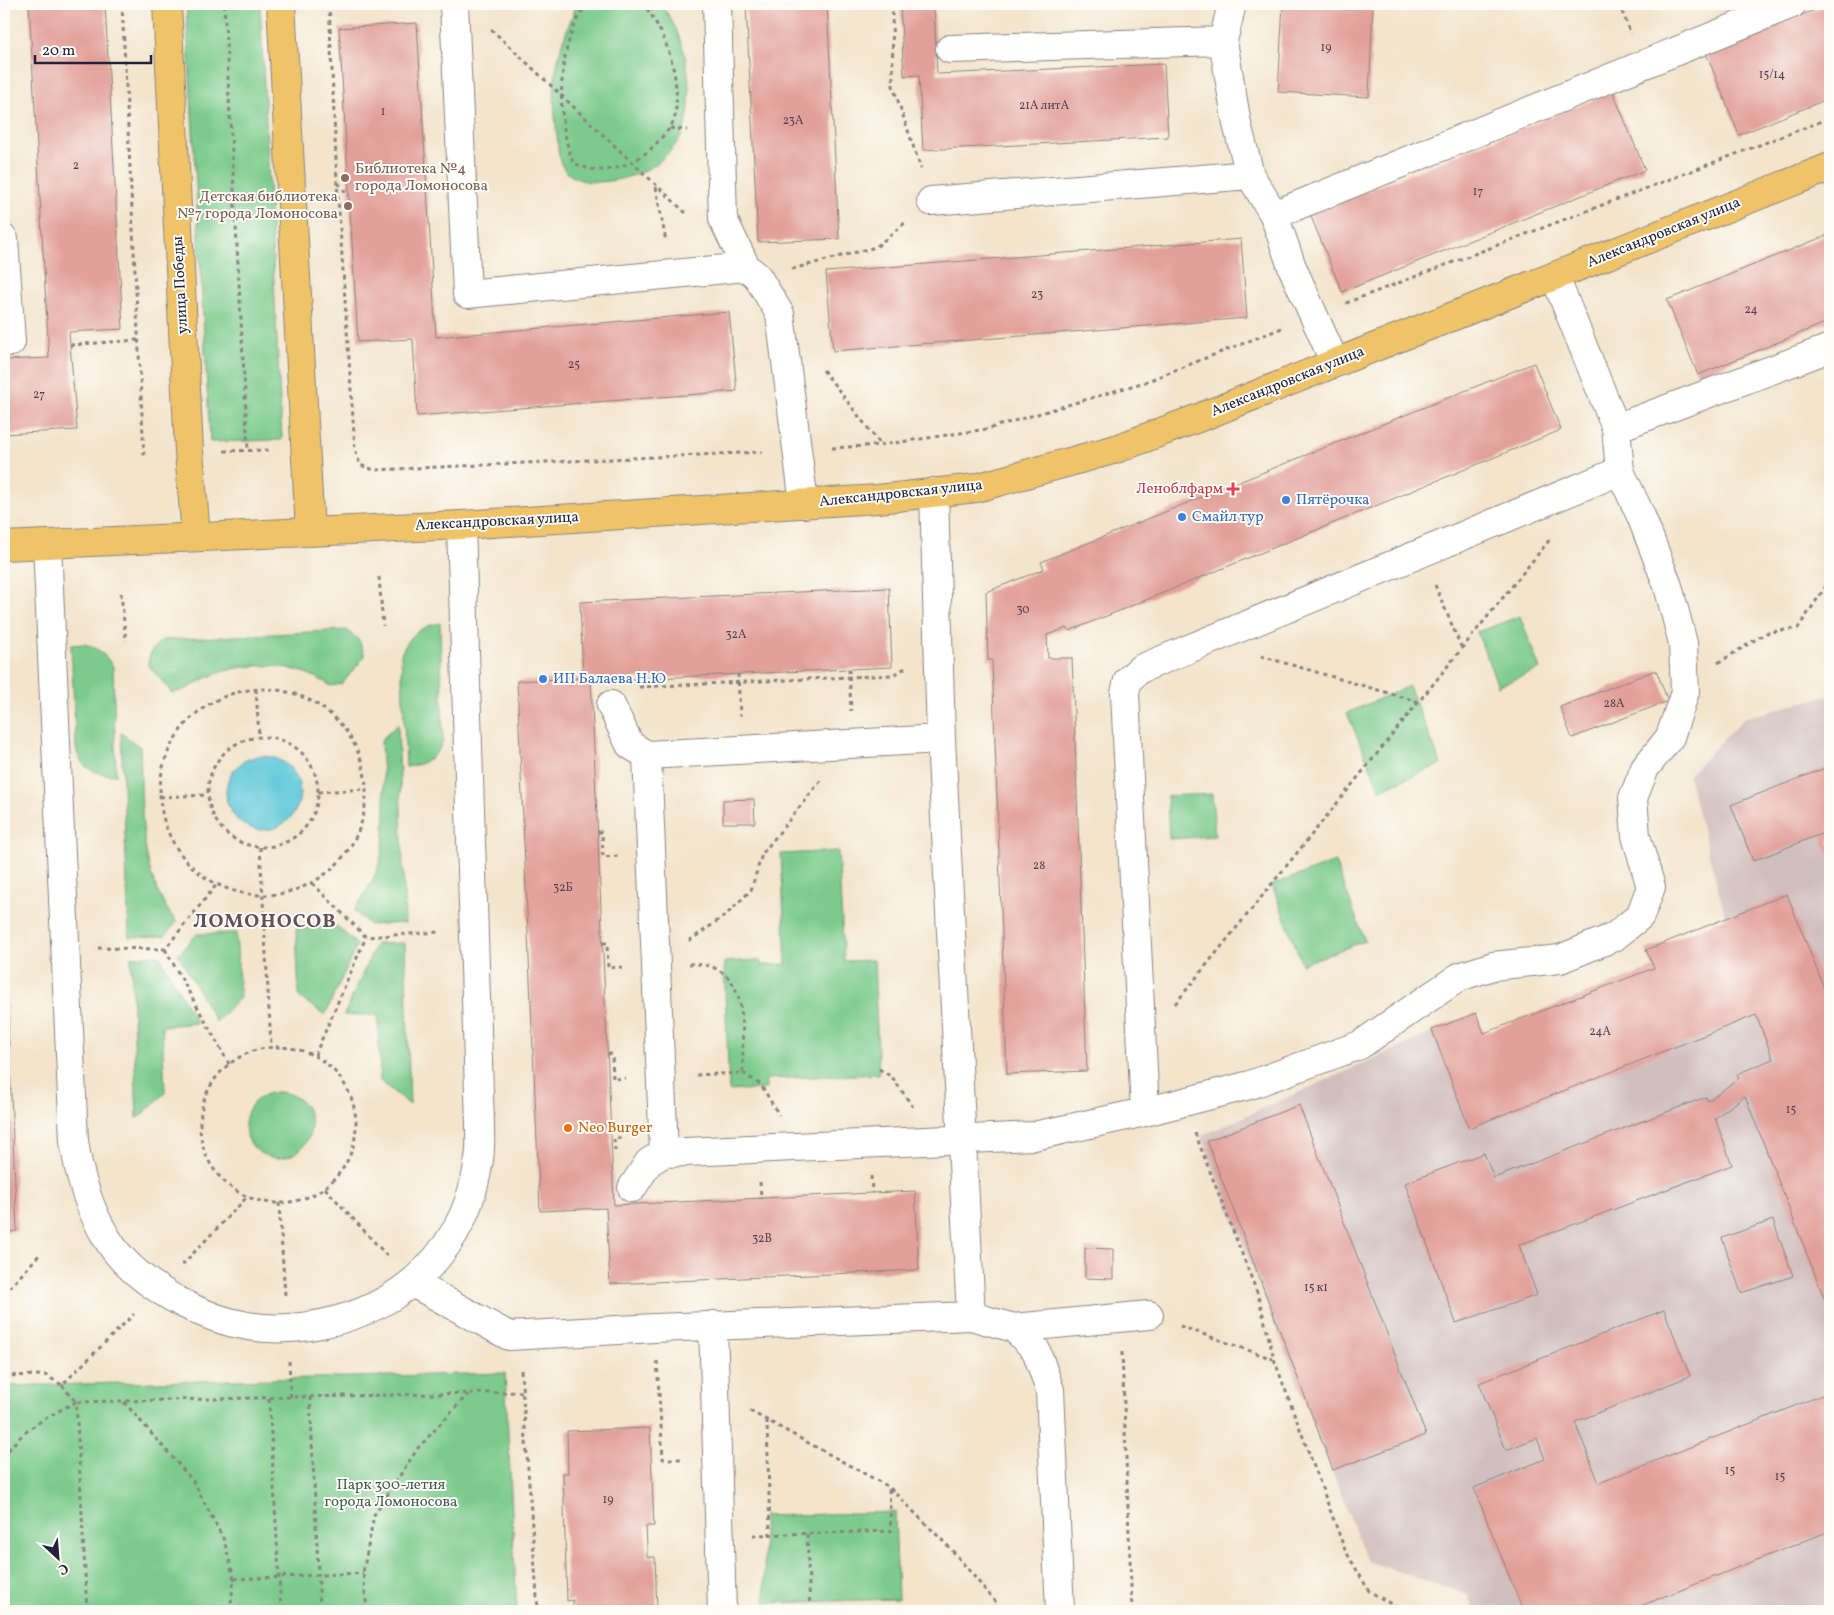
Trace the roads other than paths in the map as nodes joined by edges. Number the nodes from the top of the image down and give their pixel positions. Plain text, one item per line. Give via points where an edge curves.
1 (167, 4) edge
2 (282, 4) edge
3 (454, 4) edge
4 (717, 4) edge
5 (1232, 4) edge
6 (1792, 4) edge
7 (1223, 41) junction
8 (950, 49) dead end
9 (1830, 167) edge
10 (1250, 175) junction
11 (931, 202) road end
12 (1274, 215) junction
13 (4, 239) edge
14 (752, 272) junction
15 (1555, 277) junction
16 (4, 342) edge
17 (1830, 348) edge
18 (1335, 362) junction
19 (1616, 428) junction
20 (1620, 471) junction
21 (934, 492) junction
22 (804, 504) junction
23 (461, 525) junction
24 (310, 532) junction
25 (196, 537) junction
26 (48, 544) junction
27 (4, 546) edge
28 (611, 704) road end
29 (942, 739) junction
30 (647, 755) junction
31 (1145, 1112) junction
32 (950, 1141) junction
33 (664, 1153) junction
34 (632, 1188) dead end
35 (412, 1283) junction
36 (1149, 1315) road end
37 (971, 1316) junction
38 (713, 1325) junction
39 (1014, 1328) junction
40 (722, 1611) edge
41 (1060, 1611) edge

1 - 25 main road, улица Победы
2 - 24 main road
3 - 14 street via 467,294 672,274
4 - 14 street via 723,218
5 - 7 street
6 - 12 street
7 - 8 street
7 - 10 street via 1237,124
9 - 15 main road, Александровская улица
10 - 11 street
10 - 12 street
12 - 18 street via 1312,316
13 - 16 street via 10,342
14 - 22 street via 780,314
15 - 18 main road, Александровская улица
15 - 19 street
17 - 19 street
18 - 21 main road, Александровская улица via 1116,449 976,488
19 - 20 street
20 - 31 street via 1140,669 1128,680 1125,693
20 - 31 street via 1668,586 1683,643 1685,685 1670,737 1645,768 1633,798 1636,836 1651,887 1640,916 1614,938 1560,959 1493,966 1459,977 1360,1045 1250,1085
21 - 22 main road, Александровская улица
21 - 29 street
22 - 23 main road, Александровская улица
23 - 24 main road, Александровская улица
23 - 35 street via 479,1158 473,1187 454,1234 425,1272
24 - 25 main road, Александровская улица
25 - 26 main road, Александровская улица
26 - 27 main road, Александровская улица
26 - 35 street via 74,1141 79,1172 108,1241 132,1269 158,1290 200,1312 243,1327 287,1329 336,1321 368,1312
28 - 30 street via 630,745
29 - 30 street
29 - 32 street
30 - 33 street
31 - 32 street via 1034,1136
32 - 33 street
32 - 37 street
33 - 34 street via 648,1162
35 - 38 street via 509,1336
36 - 39 street
37 - 38 street
37 - 39 street
38 - 40 street
39 - 41 street via 1036,1350 1050,1390

